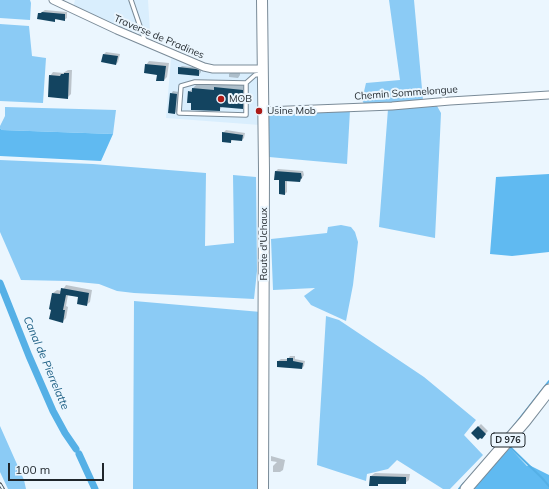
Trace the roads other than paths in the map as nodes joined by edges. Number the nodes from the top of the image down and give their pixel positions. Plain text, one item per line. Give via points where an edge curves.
1 (53, 0) edge
2 (131, 0) edge
3 (262, 0) edge
4 (145, 41) junction
5 (263, 71) junction
6 (246, 83) junction
7 (549, 95) edge
8 (264, 111) junction
9 (549, 390) edge
10 (262, 489) edge
11 (466, 489) edge

1 - 4 street, Traverse de Pradines
2 - 4 lane
3 - 5 main road, Route d'Uchaux
4 - 5 street, Traverse de Pradines via 204,67
5 - 6 lane
5 - 8 main road, Route d'Uchaux
6 - 6 lane via 246,115 180,113 181,86 195,82
7 - 8 street, Chemin Sommelongue via 392,106
8 - 10 main road, Route d'Uchaux
9 - 11 main road, D 976

